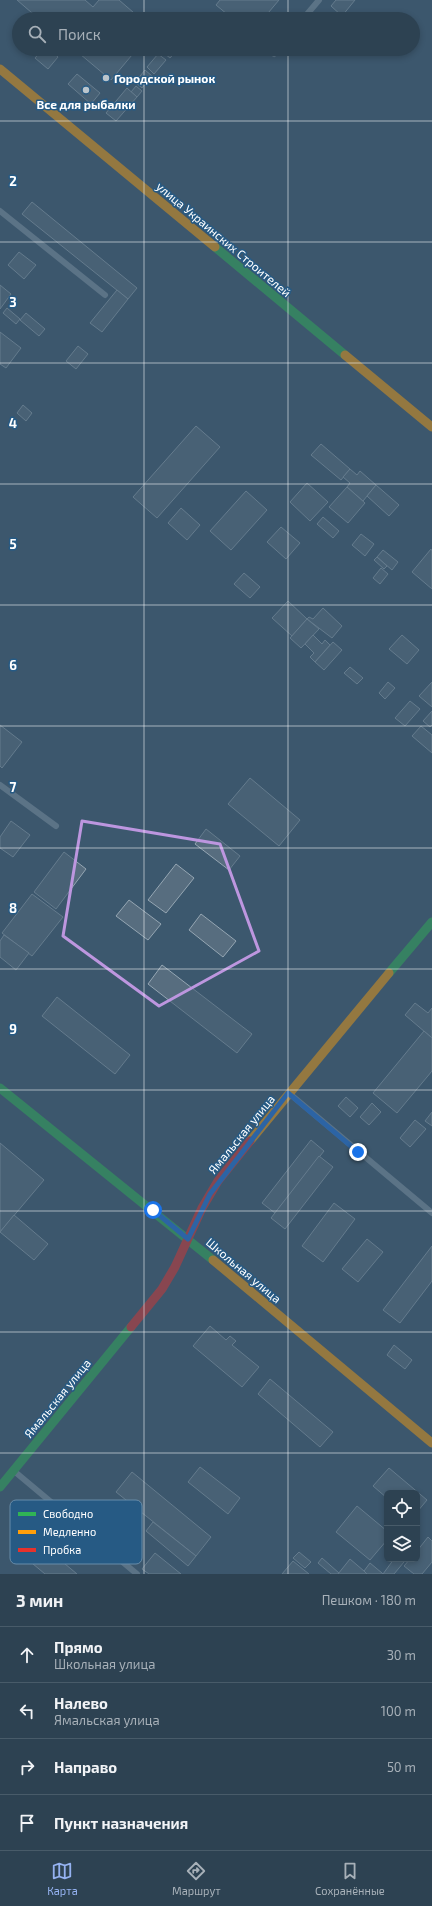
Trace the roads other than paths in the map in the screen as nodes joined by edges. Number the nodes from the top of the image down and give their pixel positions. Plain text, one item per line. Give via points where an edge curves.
1 (319, 0) edge
2 (309, 12) edge
3 (0, 69) edge
4 (0, 211) edge
5 (105, 296) dead end
6 (432, 427) edge
7 (0, 785) edge
8 (56, 826) dead end
9 (432, 922) edge
10 (0, 1088) edge
11 (288, 1093) junction
12 (432, 1213) edge
13 (188, 1239) junction
14 (432, 1443) edge
15 (14, 1470) junction
16 (0, 1487) edge
17 (49, 1500) edge
18 (125, 1564) edge
19 (137, 1574) edge

1 - 2 lane
3 - 6 street, улица Украинских Строителей
4 - 5 lane
7 - 8 lane
9 - 11 street, Ямальская улица
10 - 13 street, Школьная улица
11 - 12 lane
11 - 13 street, Ямальская улица via 214,1187
13 - 14 street, Школьная улица
13 - 15 street, Ямальская улица via 176,1267 162,1289
15 - 16 street, Ямальская улица
15 - 17 lane
18 - 19 lane

